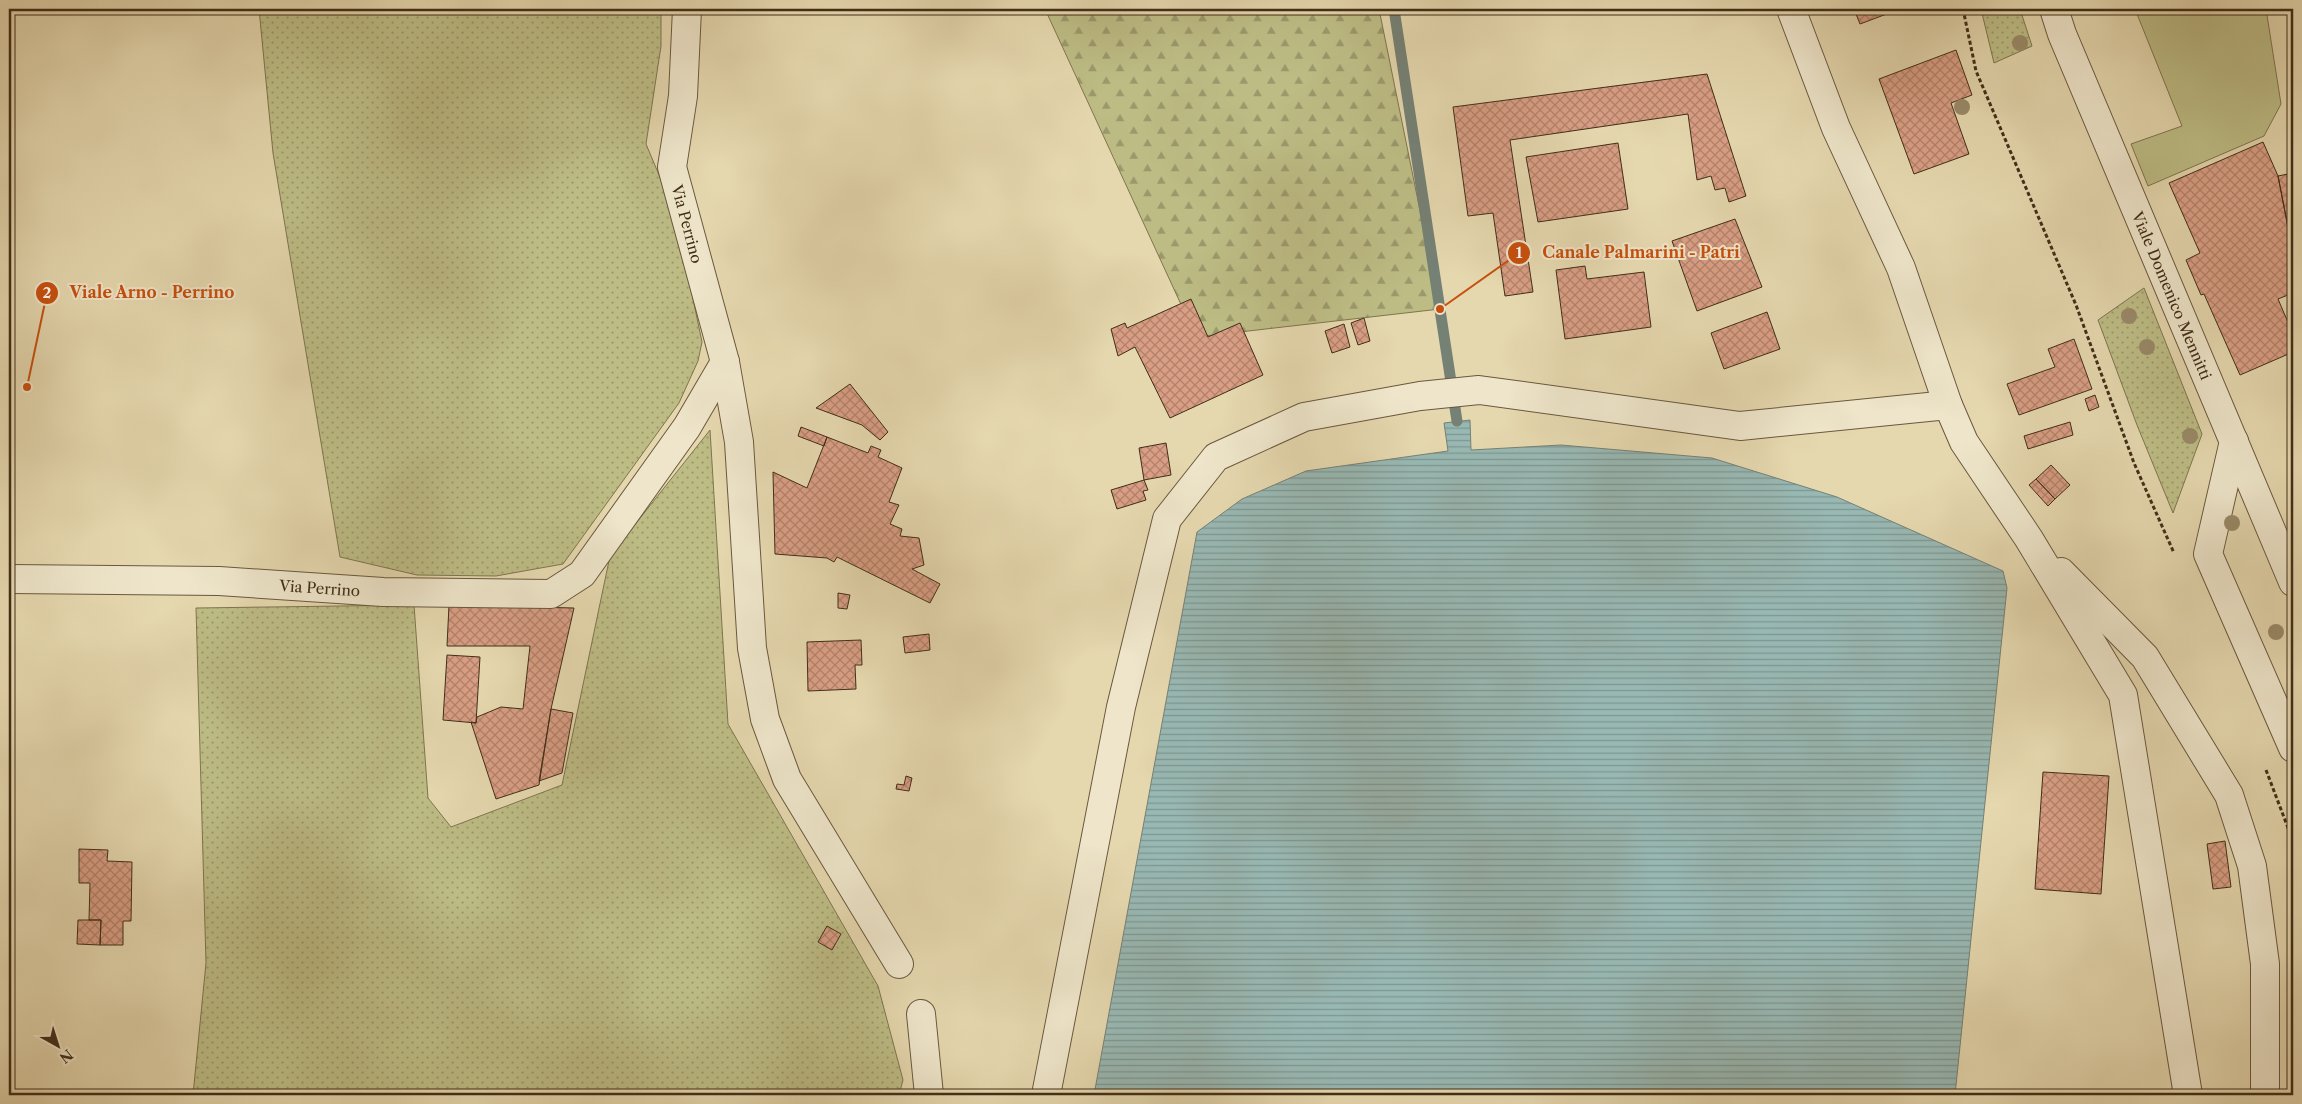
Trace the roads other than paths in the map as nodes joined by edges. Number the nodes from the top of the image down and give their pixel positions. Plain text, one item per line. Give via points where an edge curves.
1 (687, 9) edge
2 (1791, 9) edge
3 (2054, 9) edge
4 (725, 362) junction
5 (1948, 405) junction
6 (2234, 441) junction
7 (2029, 539) junction
8 (9, 579) edge
9 (2293, 582) edge
10 (2293, 748) edge
11 (898, 964) dead end
12 (921, 1014) dead end
13 (929, 1095) edge
14 (1046, 1095) edge
15 (2188, 1095) edge
16 (2266, 1095) edge

1 - 4 street, Via Perrino via 682,96 672,167
2 - 5 street via 1836,128 1901,268
3 - 6 street, Viale Domenico Mennitti
4 - 8 street, Via Perrino via 688,427 582,574 551,594 383,592 219,581
4 - 11 street, Via Perrino via 739,442 752,648 765,719 788,779
5 - 7 street via 1964,442
5 - 14 street via 1740,426 1479,390 1420,396 1304,417 1216,457 1167,519 1121,707
6 - 9 street, Viale Domenico Mennitti
6 - 10 street via 2208,554
7 - 15 street via 2123,695
7 - 16 street via 2145,657 2229,795 2252,866 2265,964
12 - 13 street

